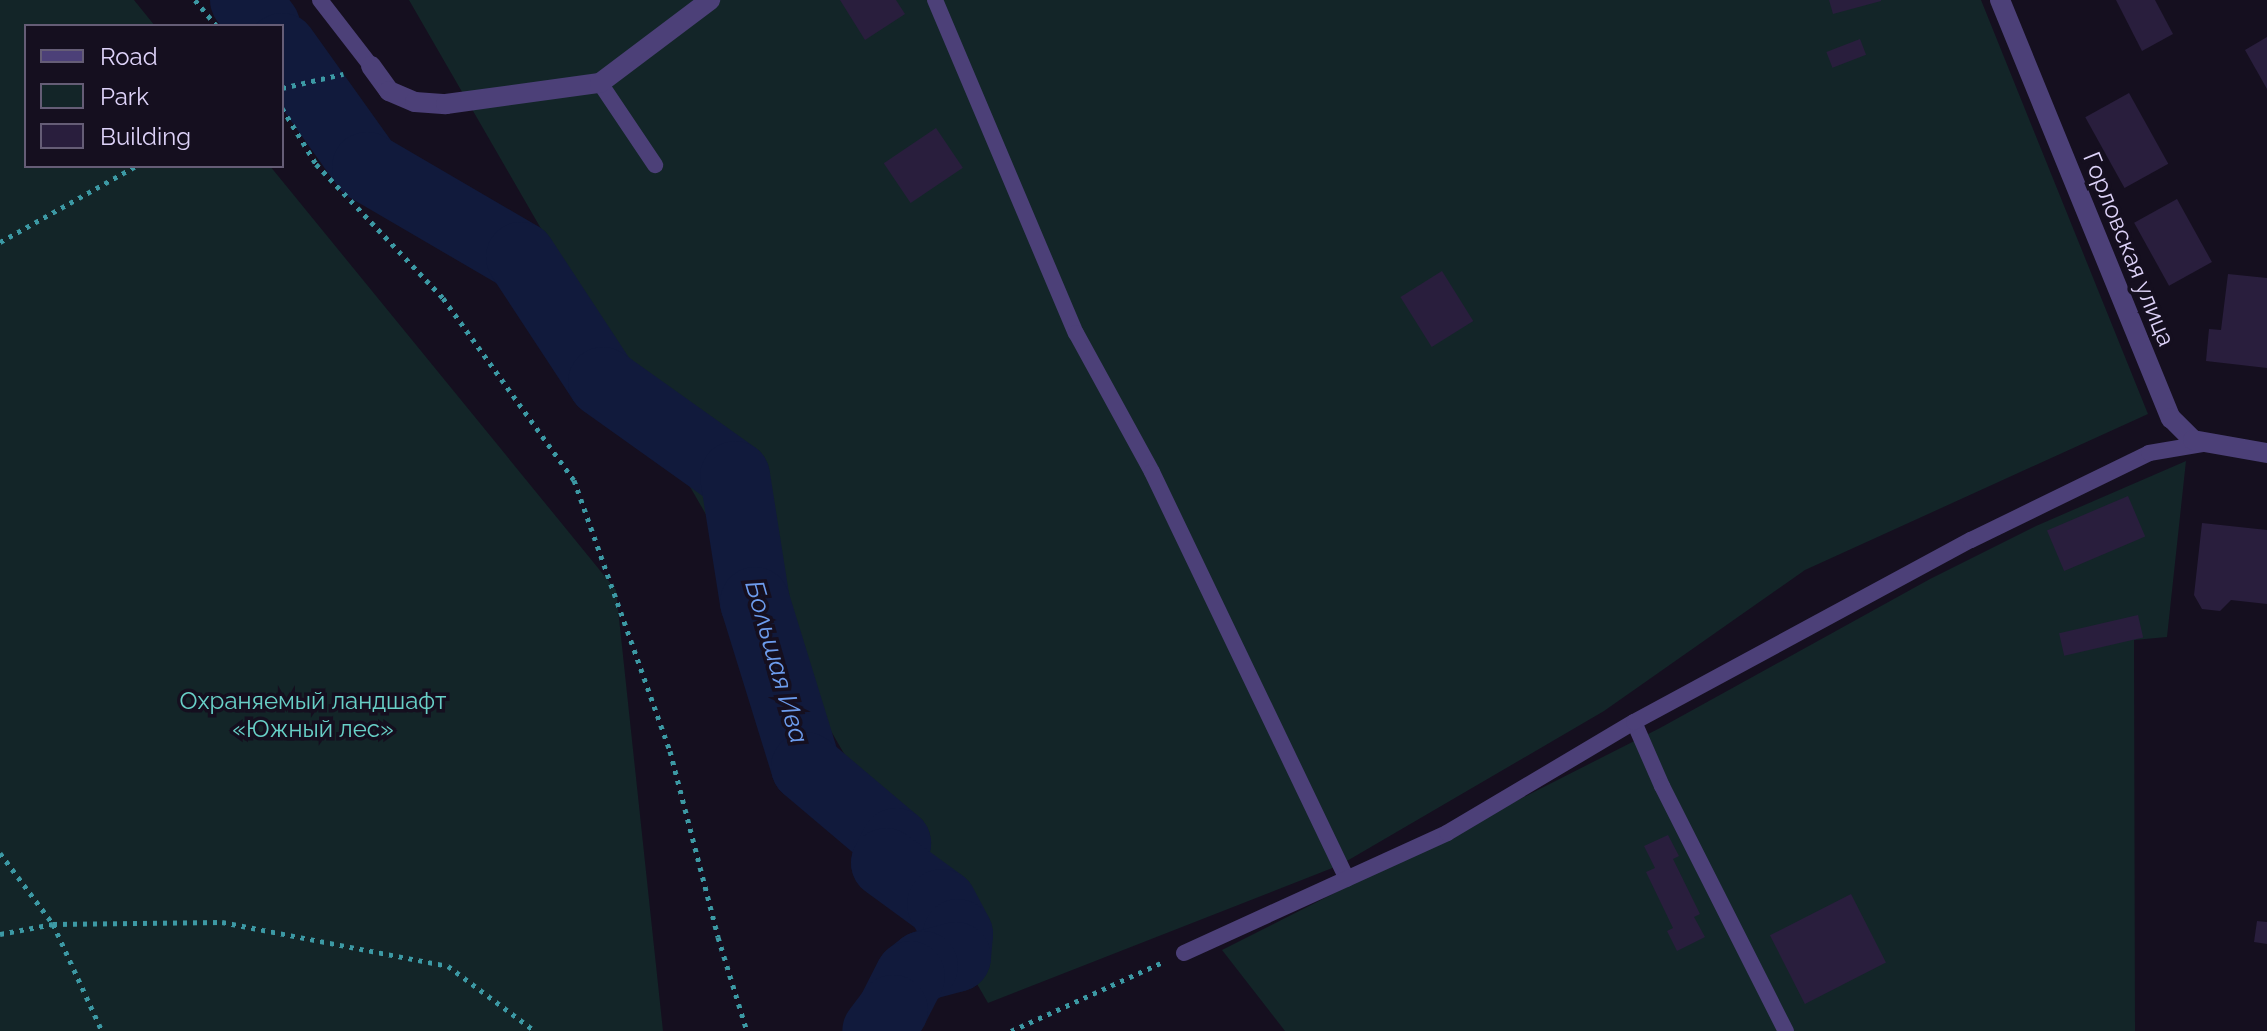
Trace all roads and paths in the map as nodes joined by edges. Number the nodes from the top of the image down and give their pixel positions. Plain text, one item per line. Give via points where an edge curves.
1 (195, 0) edge
2 (320, 0) edge
3 (710, 0) edge
4 (935, 0) edge
5 (2000, 0) edge
6 (215, 24) edge
7 (371, 66) junction
8 (600, 83) junction
9 (284, 88) edge
10 (284, 111) edge
11 (655, 165) dead end
12 (132, 168) edge
13 (0, 242) edge
14 (2204, 444) junction
15 (2267, 453) edge
16 (1634, 722) junction
17 (0, 853) edge
18 (1347, 879) junction
19 (53, 924) junction
20 (0, 934) edge
21 (1184, 953) joint
22 (102, 1031) edge
23 (535, 1031) edge
24 (747, 1031) edge
25 (1011, 1031) edge
26 (1786, 1031) edge

1 - 6 path
2 - 7 lane
3 - 8 street
4 - 18 lane via 1076,333 1152,472
5 - 14 street, Горловская улица via 2171,418 2184,435
7 - 8 street via 389,91 415,102 446,104
7 - 9 path
8 - 11 lane
10 - 24 path via 316,164 443,298 574,480 670,751
12 - 13 path
14 - 15 street, Горловская улица
14 - 16 lane via 2149,453 1971,540
16 - 18 lane via 1475,818
16 - 26 lane
17 - 19 path
18 - 21 lane
19 - 20 path
19 - 22 path
19 - 23 path via 222,922 448,966
21 - 25 path

